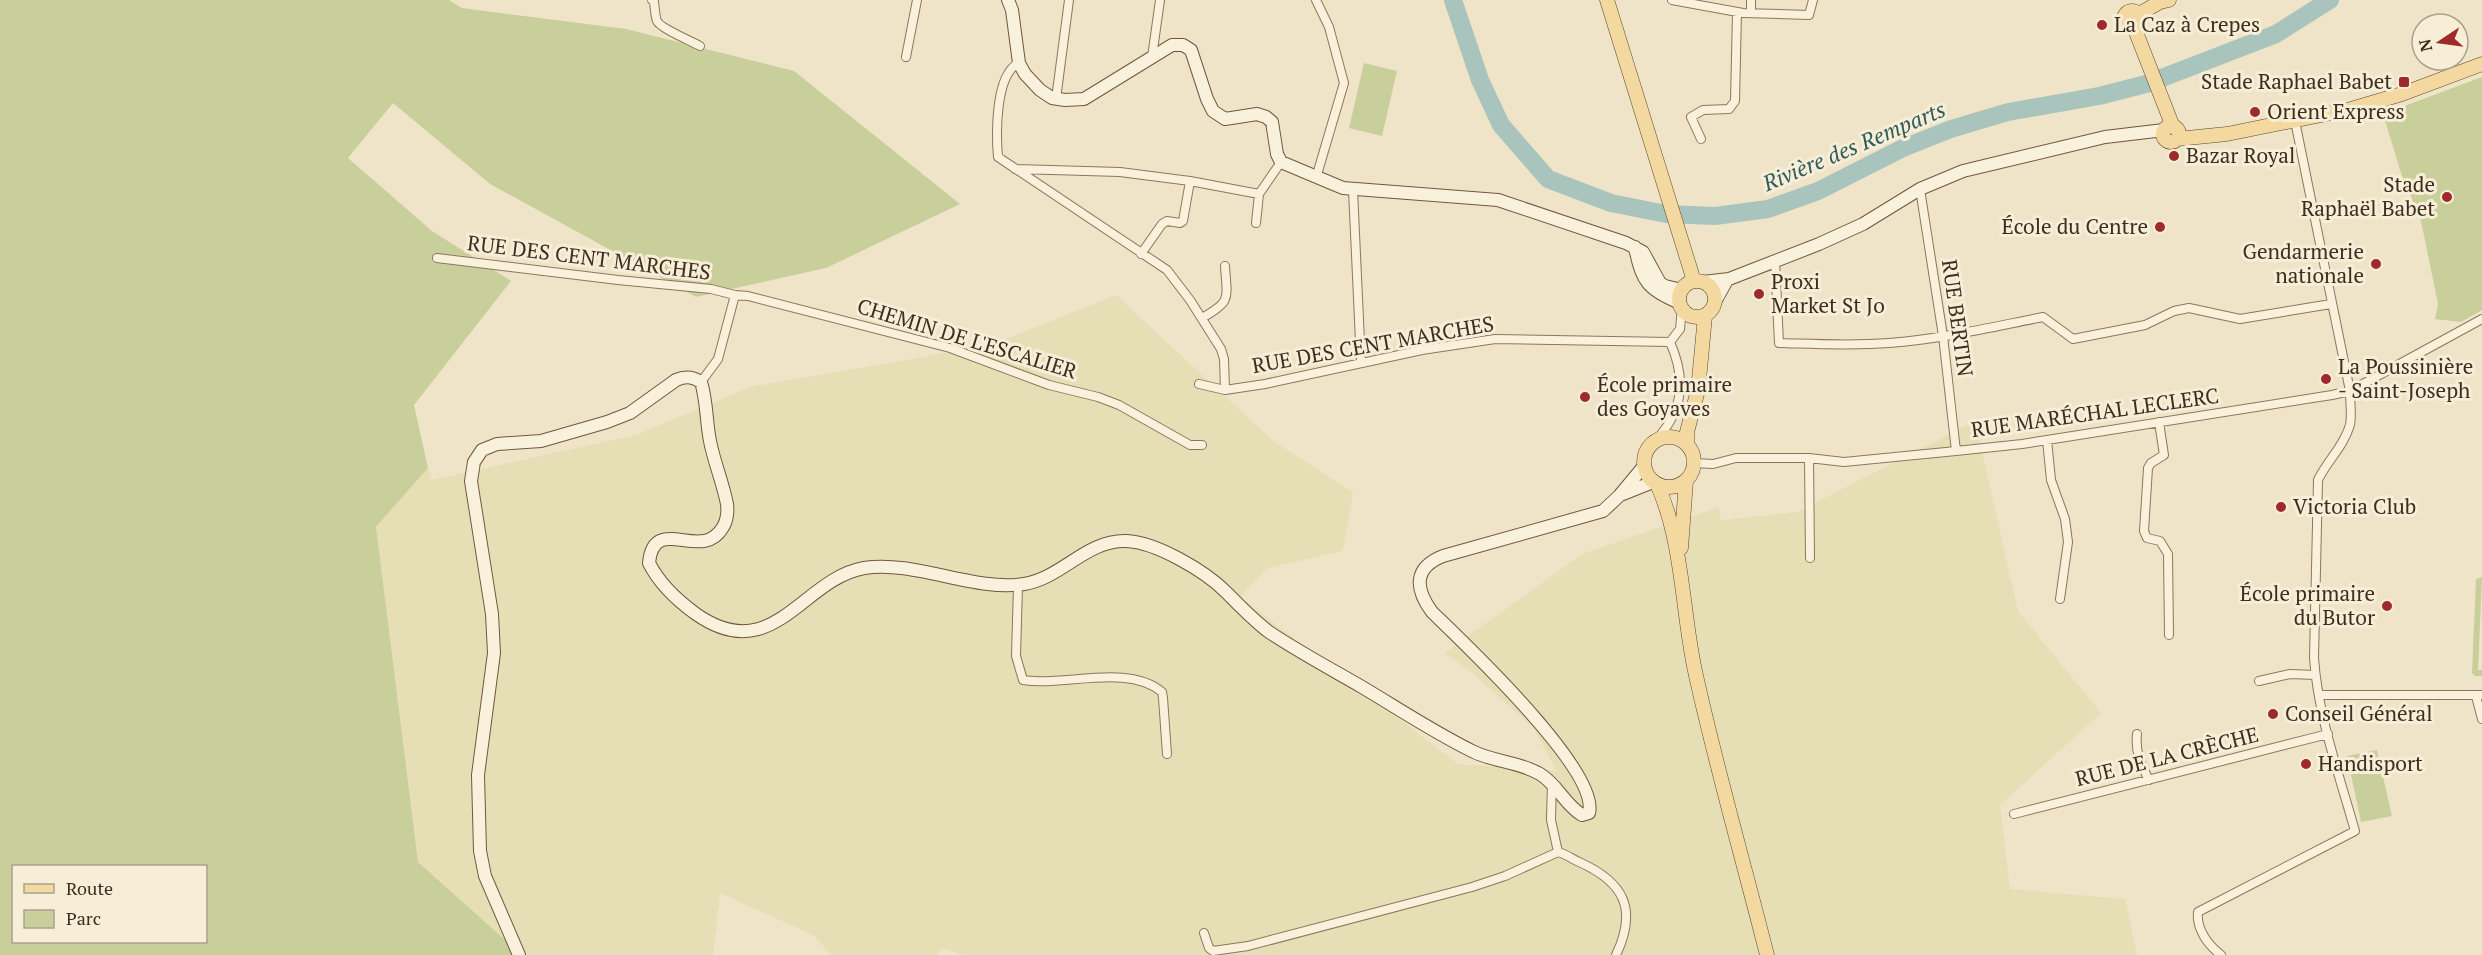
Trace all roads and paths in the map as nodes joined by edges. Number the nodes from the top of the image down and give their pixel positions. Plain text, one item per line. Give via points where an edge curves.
1 (652, 0) edge
2 (917, 0) edge
3 (1069, 0) edge
4 (1160, 0) edge
5 (1316, 0) edge
6 (1607, 0) edge
7 (1672, 0) edge
8 (1751, 0) edge
9 (1813, 0) edge
10 (2169, 0) edge
11 (1011, 3) edge
12 (1737, 12) junction
13 (1751, 13) junction
14 (2132, 13) edge
15 (700, 45) dead end
16 (906, 57) dead end
17 (1152, 57) junction
18 (1019, 63) junction
19 (2482, 64) edge
20 (1056, 99) junction
21 (2295, 121) junction
22 (2170, 132) junction
23 (1701, 139) dead end
24 (1281, 162) junction
25 (1014, 169) junction
26 (1316, 178) junction
27 (1190, 181) junction
28 (1920, 189) junction
29 (1353, 190) junction
30 (1259, 194) junction
31 (1256, 223) dead end
32 (1141, 254) junction
33 (437, 258) dead end
34 (1775, 260) junction
35 (1225, 267) dead end
36 (1727, 279) junction
37 (1699, 282) junction
38 (735, 295) junction
39 (1716, 300) junction
40 (2331, 304) junction
41 (1688, 307) junction
42 (1202, 318) junction
43 (2482, 319) edge
44 (1943, 336) junction
45 (1670, 342) junction
46 (1361, 363) junction
47 (701, 381) junction
48 (1199, 384) dead end
49 (1226, 390) junction
50 (2350, 391) junction
51 (1690, 416) junction
52 (2159, 422) junction
53 (1660, 438) junction
54 (2047, 440) junction
55 (1687, 444) junction
56 (1202, 445) dead end
57 (1956, 452) junction
58 (1809, 458) junction
59 (1694, 464) junction
60 (1644, 466) junction
61 (1686, 481) junction
62 (1655, 483) junction
63 (1619, 496) junction
64 (1810, 558) dead end
65 (1018, 585) junction
66 (1683, 589) junction
67 (2060, 599) dead end
68 (2169, 635) dead end
69 (2315, 675) junction
70 (2259, 681) dead end
71 (2319, 695) junction
72 (2479, 696) edge
73 (2482, 719) edge
74 (2138, 734) dead end
75 (2328, 734) junction
76 (1167, 754) dead end
77 (2149, 780) junction
78 (1552, 782) junction
79 (2014, 814) dead end
80 (1558, 852) junction
81 (1204, 933) dead end
82 (519, 955) edge
83 (1616, 955) edge
84 (1767, 955) edge
85 (2221, 955) edge

1 - 15 street via 662,27
2 - 16 street
3 - 20 street
4 - 17 street
5 - 26 street via 1329,27 1344,83
6 - 37 main road via 1685,252
7 - 12 street
8 - 13 street
9 - 13 street via 1809,15
10 - 14 main road
11 - 18 main road
12 - 13 street
12 - 23 street via 1736,101 1729,109 1703,110 1691,117
14 - 22 main road
17 - 20 main road via 1084,99
17 - 24 main road via 1172,45 1191,50 1213,111 1225,119 1257,114 1266,117 1272,122 1276,154
18 - 20 main road via 1040,90
18 - 25 street via 1005,78 996,130 998,157
19 - 21 main road via 2402,94
21 - 22 main road via 2198,138
21 - 40 street
22 - 28 main road via 2105,137 1963,171
24 - 26 main road
24 - 30 street
25 - 27 street via 1120,172
25 - 32 street
26 - 29 main road
27 - 30 street
27 - 32 street via 1184,221 1162,224
28 - 34 main road via 1863,224
28 - 44 street, RUE BERTIN
29 - 41 main road via 1504,201 1635,248 1647,257 1654,277
29 - 46 street
30 - 31 street
32 - 42 street via 1167,270
33 - 38 street, RUE DES CENT MARCHES
34 - 36 main road
34 - 44 street via 1779,343 1855,345
35 - 42 street via 1225,302
36 - 37 main road
36 - 39 main road
37 - 39 main road via 1712,289
37 - 41 main road
38 - 47 street via 718,359
38 - 56 street, CHEMIN DE L'ESCALIER via 781,303 950,348 1049,385 1108,400 1190,445
39 - 41 main road via 1713,309
40 - 44 street via 2240,319 2189,308 2145,325 2073,339 2043,317
40 - 50 street
41 - 45 street
41 - 51 main road via 1702,338 1698,390
42 - 49 street via 1221,349
43 - 50 street, RUE MARÉCHAL LECLERC
44 - 57 street, RUE BERTIN
45 - 46 street, RUE DES CENT MARCHES via 1495,339
45 - 53 street via 1679,363 1678,403
46 - 49 street, RUE DES CENT MARCHES
47 - 65 main road via 711,444 727,506 724,525 709,541 659,540 653,545 648,563 665,586 710,623 747,630 771,624 827,584 864,568 900,568
47 - 82 main road via 684,376 630,413 541,441 497,444 482,450 474,462 471,481 492,614 494,653 478,775 480,851 485,876
48 - 49 street
50 - 52 street, RUE MARÉCHAL LECLERC
50 - 69 street via 2350,424 2318,480
51 - 53 main road via 1678,429
51 - 55 main road
52 - 54 street, RUE MARÉCHAL LECLERC
52 - 68 street via 2164,455 2148,468 2144,531 2147,538 2160,540 2168,554
53 - 55 main road via 1680,439
53 - 60 main road via 1646,450
54 - 57 street, RUE MARÉCHAL LECLERC
54 - 67 street via 2051,480 2065,519 2068,542
55 - 59 main road
57 - 58 street, RUE MARÉCHAL LECLERC via 1844,462
58 - 59 street, RUE MARÉCHAL LECLERC via 1736,458
58 - 64 street
59 - 61 main road
60 - 62 main road
60 - 63 main road
61 - 62 main road via 1672,487
61 - 66 main road via 1680,536
62 - 63 main road
62 - 66 main road via 1667,506
63 - 78 main road via 1603,511 1443,556 1427,564 1421,573 1419,592 1424,601 1550,734 1586,792 1589,813 1577,812
65 - 76 street via 1016,656 1023,680 1125,678 1153,687 1162,692
65 - 78 main road via 1046,577 1097,546 1129,541 1149,546 1203,573 1271,633 1438,733 1477,753 1532,770
66 - 84 main road via 1694,669
69 - 70 street via 2290,674
69 - 71 street
71 - 72 street
71 - 75 street
72 - 73 street
74 - 77 street via 2139,762
75 - 77 street, RUE DE LA CRÈCHE
75 - 85 street via 2355,831 2198,912 2202,932
77 - 79 street, RUE DE LA CRÈCHE
78 - 80 street via 1551,820
80 - 81 street via 1505,876 1248,946 1213,951
80 - 83 street via 1596,869 1615,885 1627,915 1626,930

